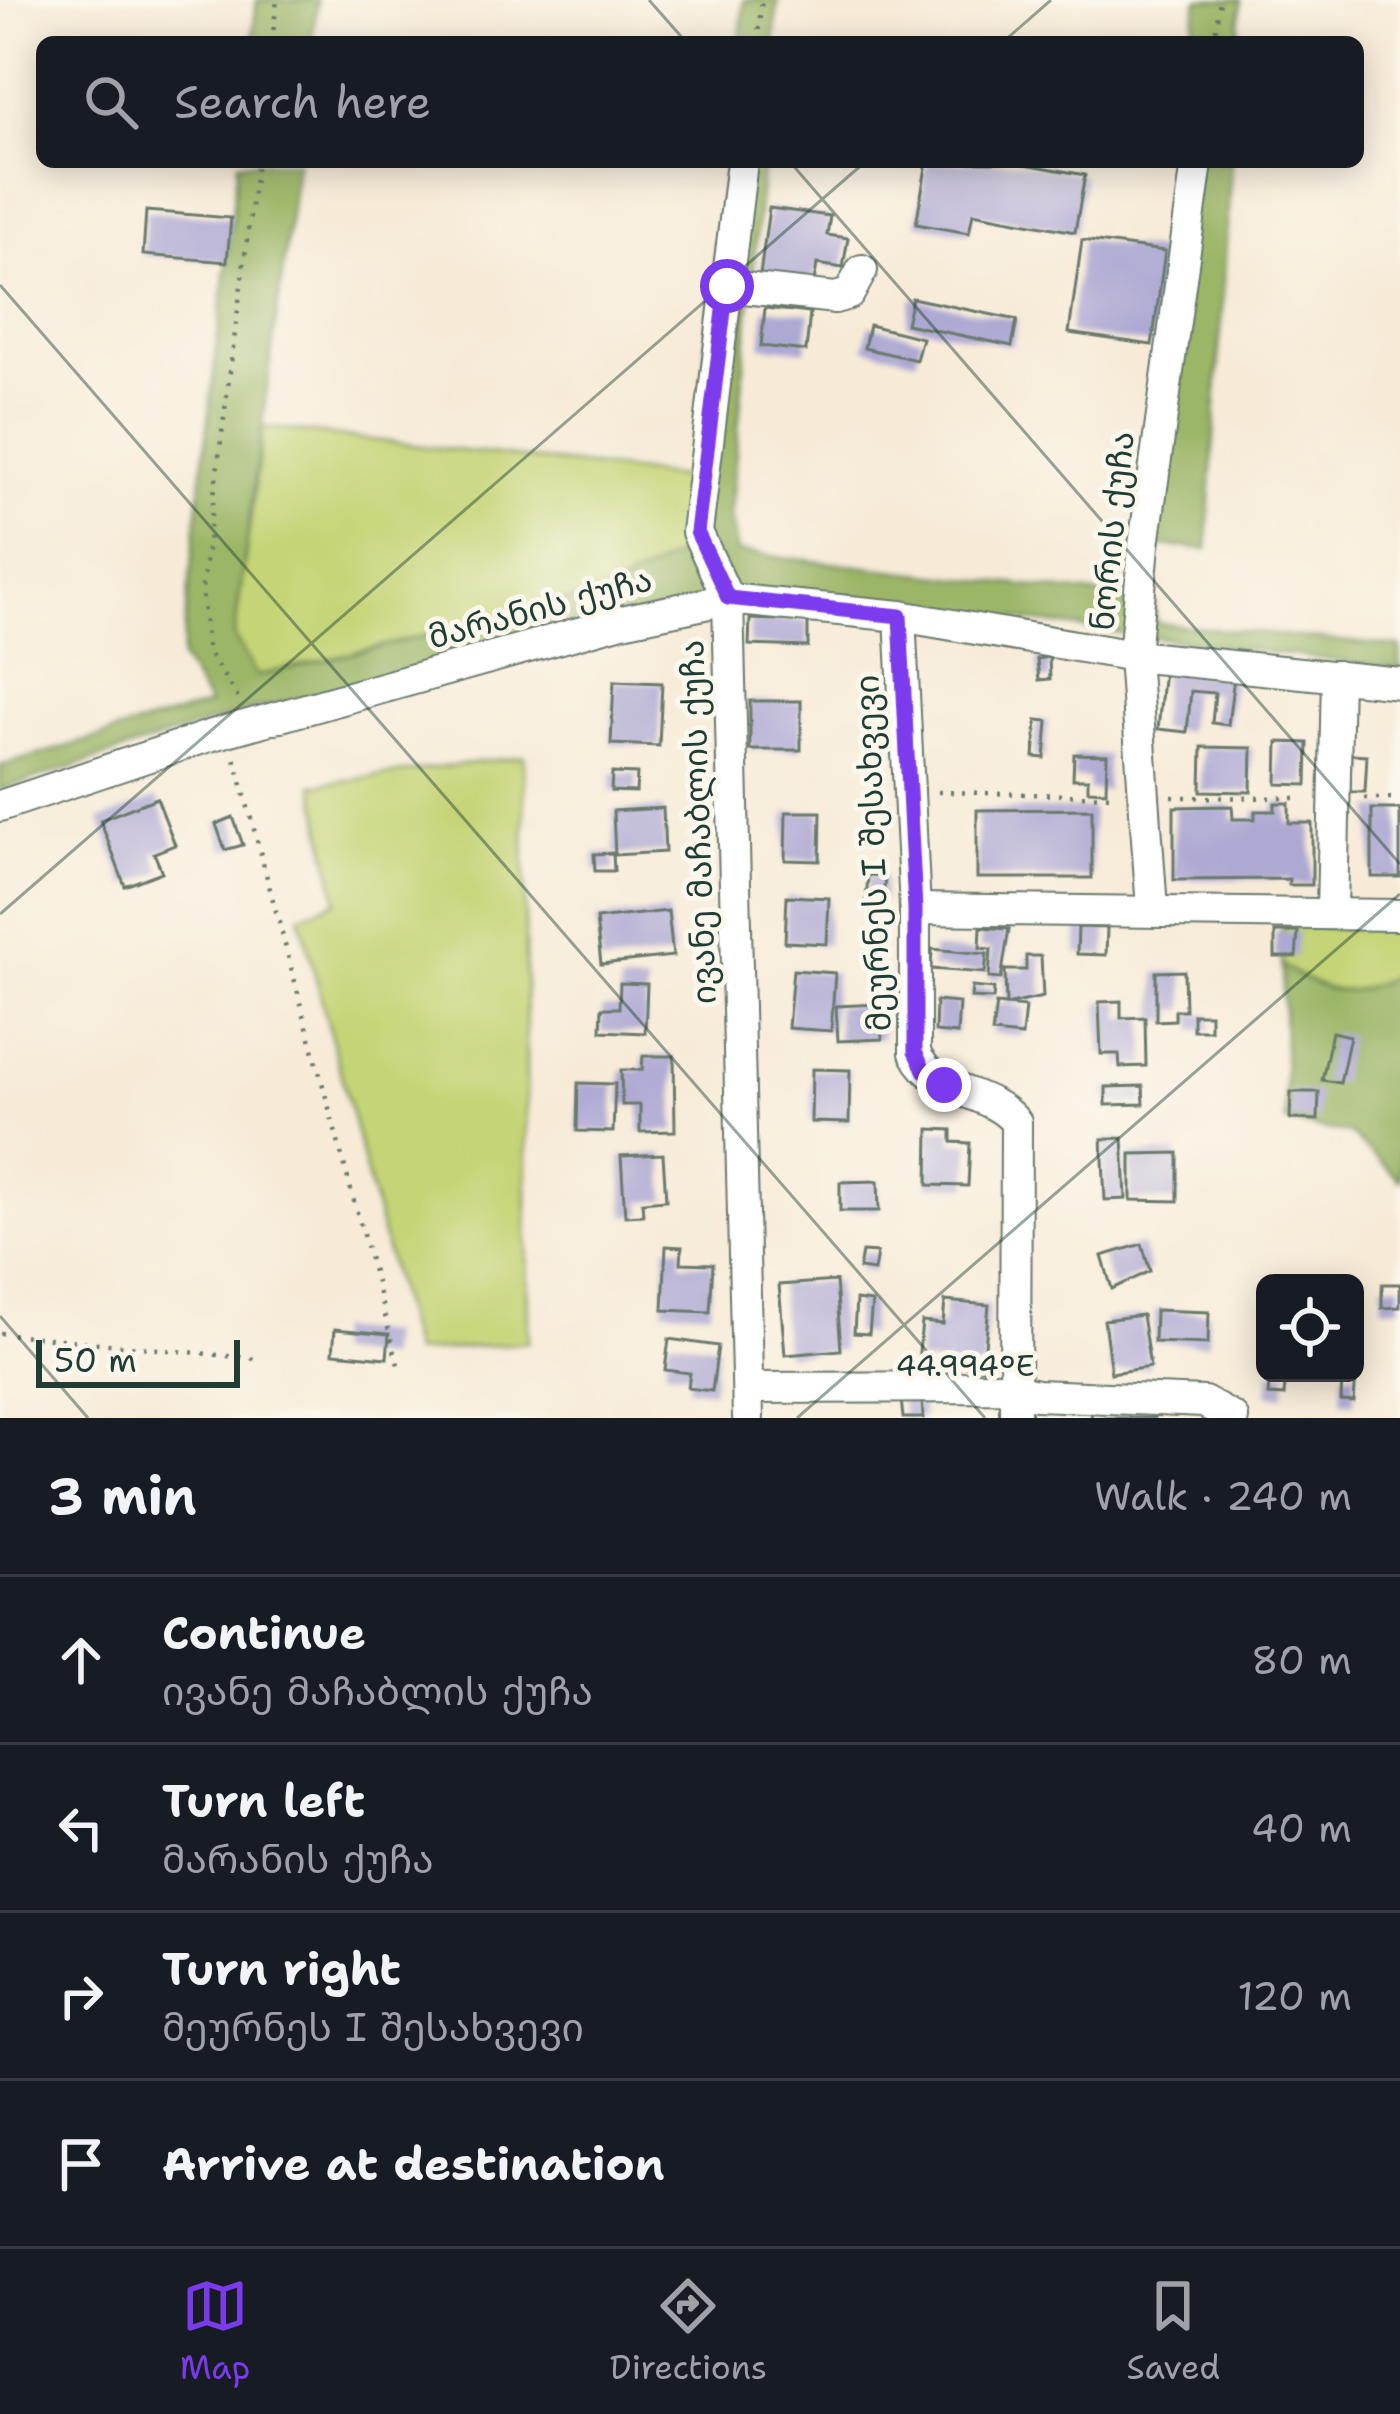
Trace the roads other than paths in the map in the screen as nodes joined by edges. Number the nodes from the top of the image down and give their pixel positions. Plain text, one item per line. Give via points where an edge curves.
1 (741, 168) edge
2 (1196, 168) edge
3 (862, 270) dead end
4 (727, 286) junction
5 (728, 598) junction
6 (900, 616) junction
7 (1134, 656) junction
8 (1337, 676) junction
9 (1400, 683) edge
10 (0, 806) edge
11 (915, 909) junction
12 (1152, 909) junction
13 (1332, 913) junction
14 (1400, 915) edge
15 (748, 1403) edge
16 (1015, 1404) edge
17 (1233, 1418) edge

1 - 4 street, ივანე მაჩაბლის ქუჩა
2 - 7 street, ნორის ქუჩა
3 - 4 street via 850,294 835,298
4 - 5 street, ივანე მაჩაბლის ქუჩა via 697,532
5 - 6 street, მარანის ქუჩა
5 - 10 street, მარანის ქუჩა via 241,727
5 - 15 street, ივანე მაჩაბლის ქუჩა
6 - 7 street, მარანის ქუჩა
6 - 11 street, მეურნეს I შესახვევი
7 - 8 street, მარანის ქუჩა
7 - 12 street, ნორის ქუჩა
8 - 9 street, მარანის ქუჩა
8 - 13 street
11 - 12 street
11 - 16 street, მეურნეს I შესახვევი via 915,1052 925,1072 1000,1103 1016,1122
12 - 13 street
13 - 14 street
15 - 16 street
16 - 17 street via 1037,1395 1204,1402

